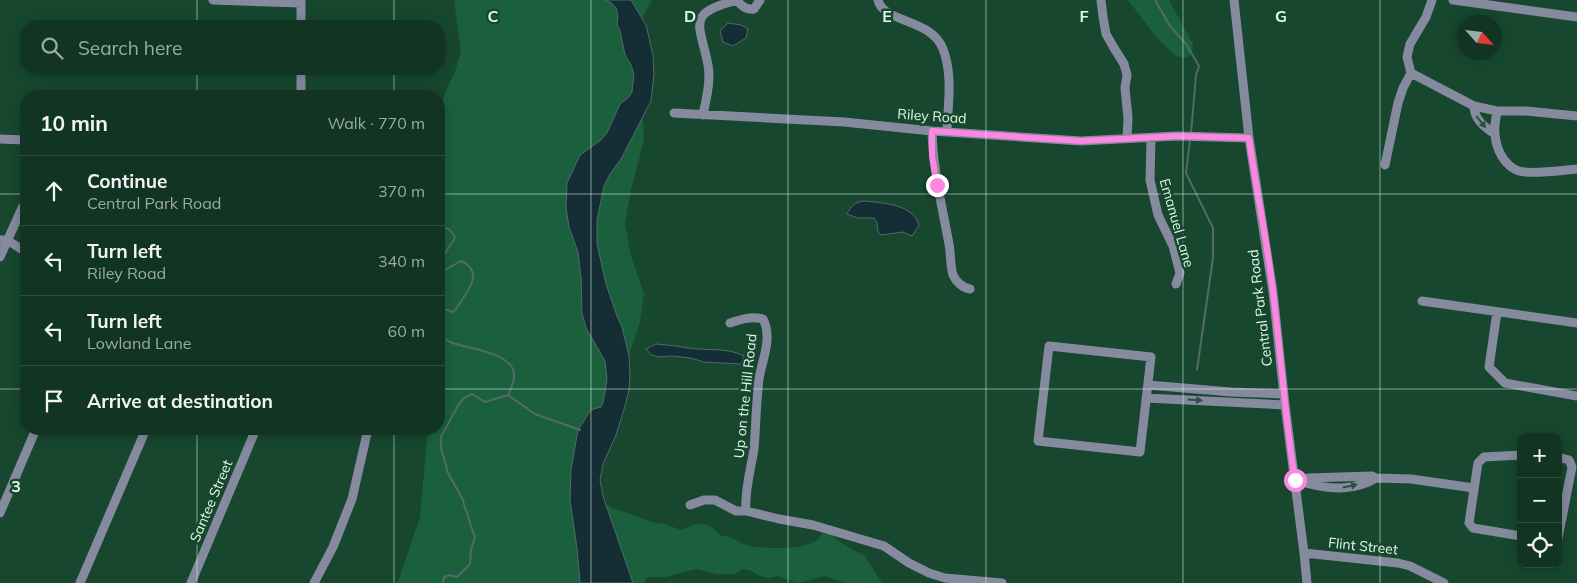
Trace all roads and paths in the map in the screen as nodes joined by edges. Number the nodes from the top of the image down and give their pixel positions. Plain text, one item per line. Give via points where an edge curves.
1 (213, 0) edge
2 (760, 0) edge
3 (878, 0) edge
4 (1101, 0) edge
5 (1234, 0) edge
6 (1432, 0) edge
7 (1453, 0) edge
8 (301, 2) edge
9 (1577, 17) edge
10 (301, 20) edge
11 (1411, 73) junction
12 (301, 75) edge
13 (301, 90) edge
14 (1474, 106) junction
15 (1497, 111) junction
16 (674, 113) dead end
17 (703, 116) junction
18 (1577, 116) edge
19 (932, 131) junction
20 (947, 131) junction
21 (1495, 134) junction
22 (1127, 138) junction
23 (1249, 138) junction
24 (0, 139) edge
25 (1151, 139) junction
26 (20, 140) edge
27 (1385, 165) dead end
28 (1577, 169) edge
29 (20, 212) edge
30 (4, 240) edge
31 (20, 249) edge
32 (0, 257) edge
33 (1176, 284) dead end
34 (970, 289) dead end
35 (1422, 301) dead end
36 (1497, 312) junction
37 (730, 323) dead end
38 (1577, 323) edge
39 (1148, 385) junction
40 (1284, 394) junction
41 (1577, 396) edge
42 (1146, 398) junction
43 (1284, 405) junction
44 (33, 435) edge
45 (143, 435) edge
46 (253, 435) edge
47 (367, 435) edge
48 (1517, 455) edge
49 (1562, 458) edge
50 (1299, 481) junction
51 (1474, 488) junction
52 (690, 505) dead end
53 (746, 511) junction
54 (0, 513) edge
55 (1561, 523) edge
56 (1517, 535) edge
57 (1304, 553) junction
58 (80, 583) edge
59 (191, 583) edge
60 (314, 583) edge
61 (1002, 583) edge
62 (1307, 583) edge
63 (1444, 583) edge

1 - 8 street
2 - 17 street via 750,9 737,0 703,14 700,35 709,83
3 - 20 street via 879,6 888,14 921,26 943,47 950,80
4 - 22 street via 1106,34 1127,75
5 - 23 street, Central Park Road
6 - 11 street via 1410,44 1407,57
7 - 9 street
8 - 10 street
11 - 14 street
11 - 27 street via 1398,103
12 - 13 street
14 - 15 street
14 -> 21 street via 1479,121
15 - 18 street
15 - 21 street
16 - 17 street, Riley Road
17 - 19 street, Riley Road via 844,122
19 - 20 street, Riley Road
19 - 34 street via 932,156 953,275 957,282
20 - 22 street, Riley Road via 1081,141
21 - 28 street via 1500,154 1519,171
22 - 25 street, Riley Road
23 - 25 street, Riley Road via 1177,136
23 - 40 street, Central Park Road via 1267,244
24 - 26 street
25 - 33 street, Emanuel Lane via 1150,180 1158,215 1178,265 1180,273
29 - 30 street
30 - 31 street
30 - 32 street
35 - 36 street
36 - 38 street
36 - 41 street via 1489,368 1505,383
37 - 53 street, Up on the Hill Road via 754,317 763,319 767,326 765,358 756,397
39 - 40 street
39 - 42 street
39 - 42 street via 1151,357 1049,346 1038,441 1140,452
40 - 43 street, Central Park Road
42 -> 43 street
43 - 50 street, Central Park Road
44 - 54 street
45 - 58 street
46 - 59 street, Santee Street
47 - 60 street via 352,499
48 - 51 street via 1484,457 1478,463
49 - 55 street via 1568,460 1572,467
50 - 51 street via 1347,488 1376,478 1411,479
50 - 57 street, Central Park Road
51 - 56 street via 1469,523 1473,528
52 - 53 street via 715,500 736,511
53 - 61 street via 813,524 884,546 909,563 945,578
57 - 62 street, Central Park Road
57 - 63 street, Flint Street via 1398,563

